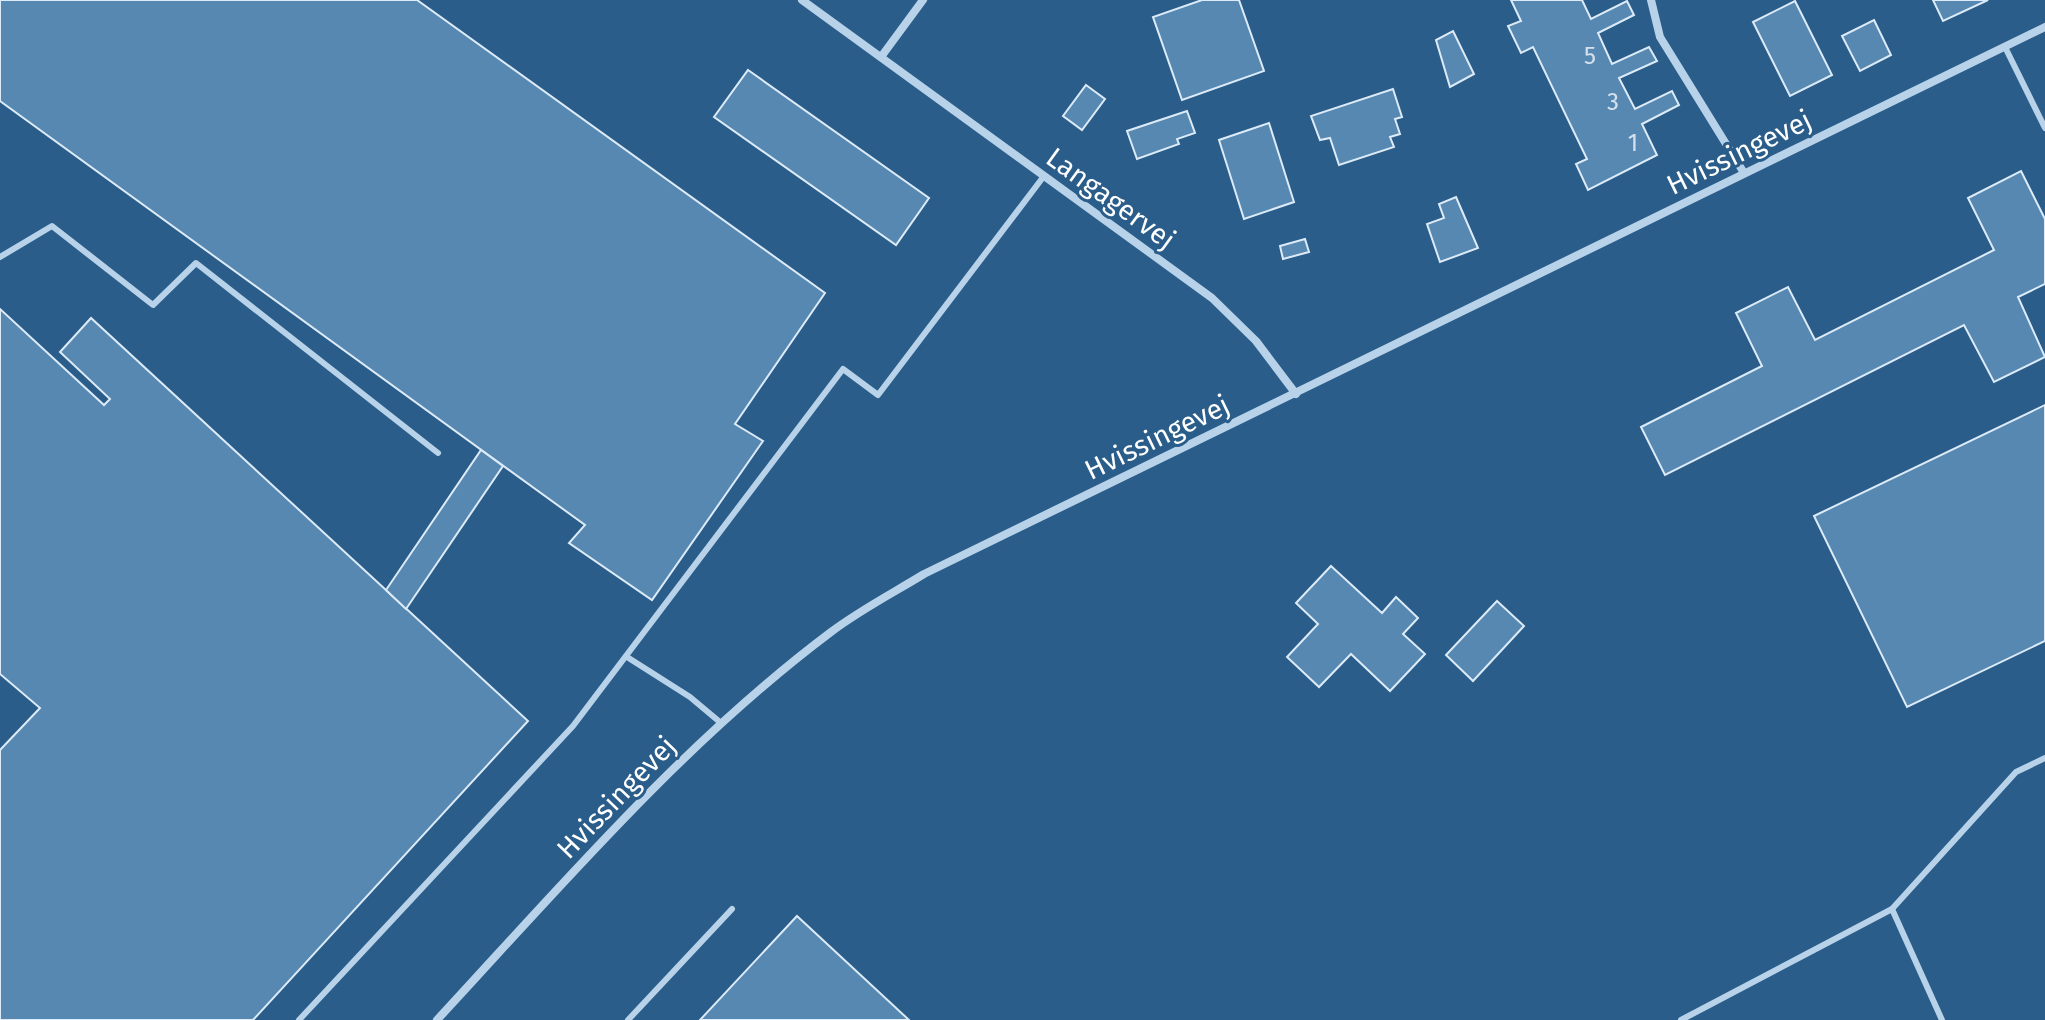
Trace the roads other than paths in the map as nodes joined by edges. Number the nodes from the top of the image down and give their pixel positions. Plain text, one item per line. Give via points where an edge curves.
1 (802, 0) edge
2 (923, 0) edge
3 (1651, 0) edge
4 (2045, 27) edge
5 (2005, 47) junction
6 (881, 57) junction
7 (2045, 128) edge
8 (1744, 173) junction
9 (1044, 176) junction
10 (0, 257) edge
11 (1296, 394) junction
12 (438, 453) dead end
13 (627, 657) junction
14 (721, 723) junction
15 (2045, 758) edge
16 (732, 909) dead end
17 (1892, 909) junction
18 (299, 1020) edge
19 (437, 1020) edge
20 (628, 1020) edge
21 (1681, 1020) edge
22 (1942, 1020) edge

1 - 6 street, Langagervej
2 - 6 street
3 - 8 street via 1660,37
4 - 5 street, Hvissingevej
5 - 7 lane
5 - 8 street, Hvissingevej
6 - 9 street, Langagervej
8 - 11 street, Hvissingevej
9 - 11 street, Langagervej via 1212,298 1256,341
9 - 13 lane via 878,395 843,369
10 - 12 lane via 52,226 153,305 196,263
11 - 14 street, Hvissingevej via 924,574 833,631
13 - 14 lane
13 - 18 lane via 573,726
14 - 19 street, Hvissingevej via 642,799
15 - 17 lane via 2016,772
16 - 20 lane
17 - 21 lane
17 - 22 lane

